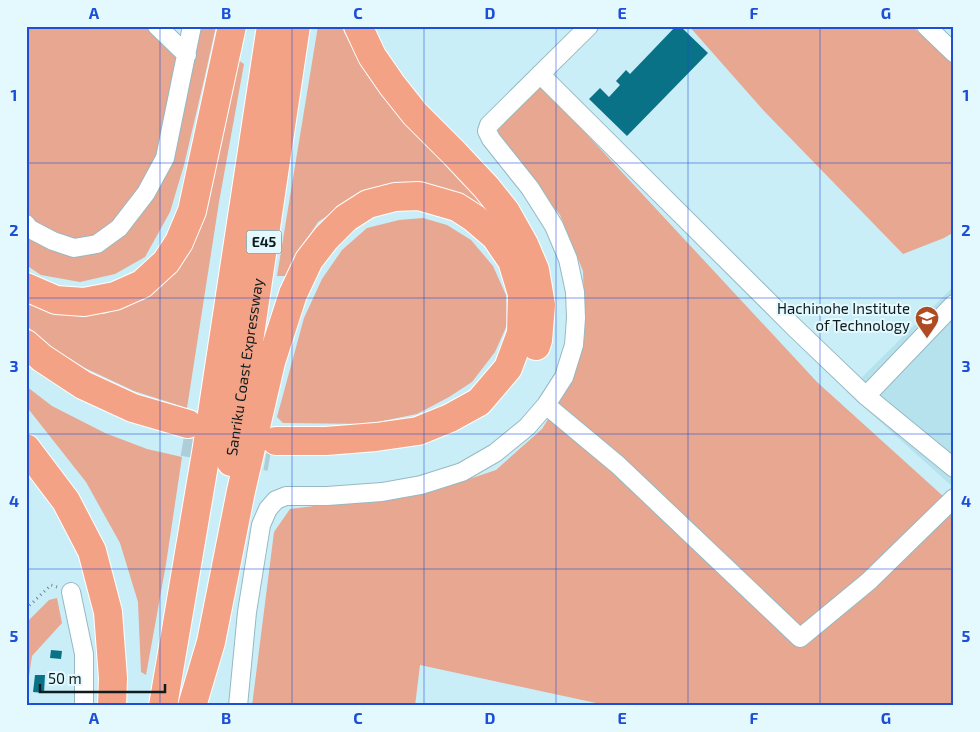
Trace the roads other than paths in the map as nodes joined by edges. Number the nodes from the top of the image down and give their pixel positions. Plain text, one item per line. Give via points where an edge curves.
1 (157, 26) edge
2 (192, 26) edge
3 (232, 26) edge
4 (271, 26) edge
5 (296, 26) edge
6 (358, 26) edge
7 (590, 26) edge
8 (926, 26) edge
9 (954, 53) edge
10 (187, 55) junction
11 (540, 74) junction
12 (26, 224) edge
13 (26, 287) edge
14 (954, 304) edge
15 (26, 344) edge
16 (26, 364) edge
17 (866, 396) junction
18 (546, 405) junction
19 (202, 444) junction
20 (26, 448) edge
21 (954, 468) edge
22 (954, 498) edge
23 (71, 592) dead end
24 (84, 706) edge
25 (112, 706) edge
26 (163, 706) edge
27 (190, 706) edge
28 (238, 706) edge

1 - 10 street
2 - 10 street
3 - 13 highway via 192,211 166,262 142,284 115,296 84,302 56,300
4 - 19 highway, Sanriku Coast Expressway / E45
5 - 19 highway, Sanriku Coast Expressway / E45
6 - 27 highway via 372,56 415,114 506,212 535,270 541,305 538,340 530,363 510,394 484,417 451,435 416,448 328,460 273,449 418,431 450,418 479,402 508,368 521,333 522,294 512,261 495,236 457,207 419,196 395,197 368,204 346,218 326,238 309,260 293,294 271,362 241,490 211,642
7 - 11 street
8 - 9 street
10 - 12 street via 165,158 146,193 120,228 97,244 74,248 52,240
11 - 17 street
11 - 18 street via 489,125 487,131 530,188 554,226 568,259 575,292 574,345 564,377
14 - 17 street
15 - 19 highway via 83,385
16 - 19 highway via 73,398 113,417
17 - 21 street
18 - 22 street via 618,464 800,638 870,580
18 - 28 street via 527,427 495,454 462,472 421,485 382,492 286,496 276,500 261,525 247,612
19 - 26 highway, Sanriku Coast Expressway / E45
19 - 27 highway, Sanriku Coast Expressway / E45
20 - 25 highway via 66,501 92,552 108,612
23 - 24 street via 84,654

